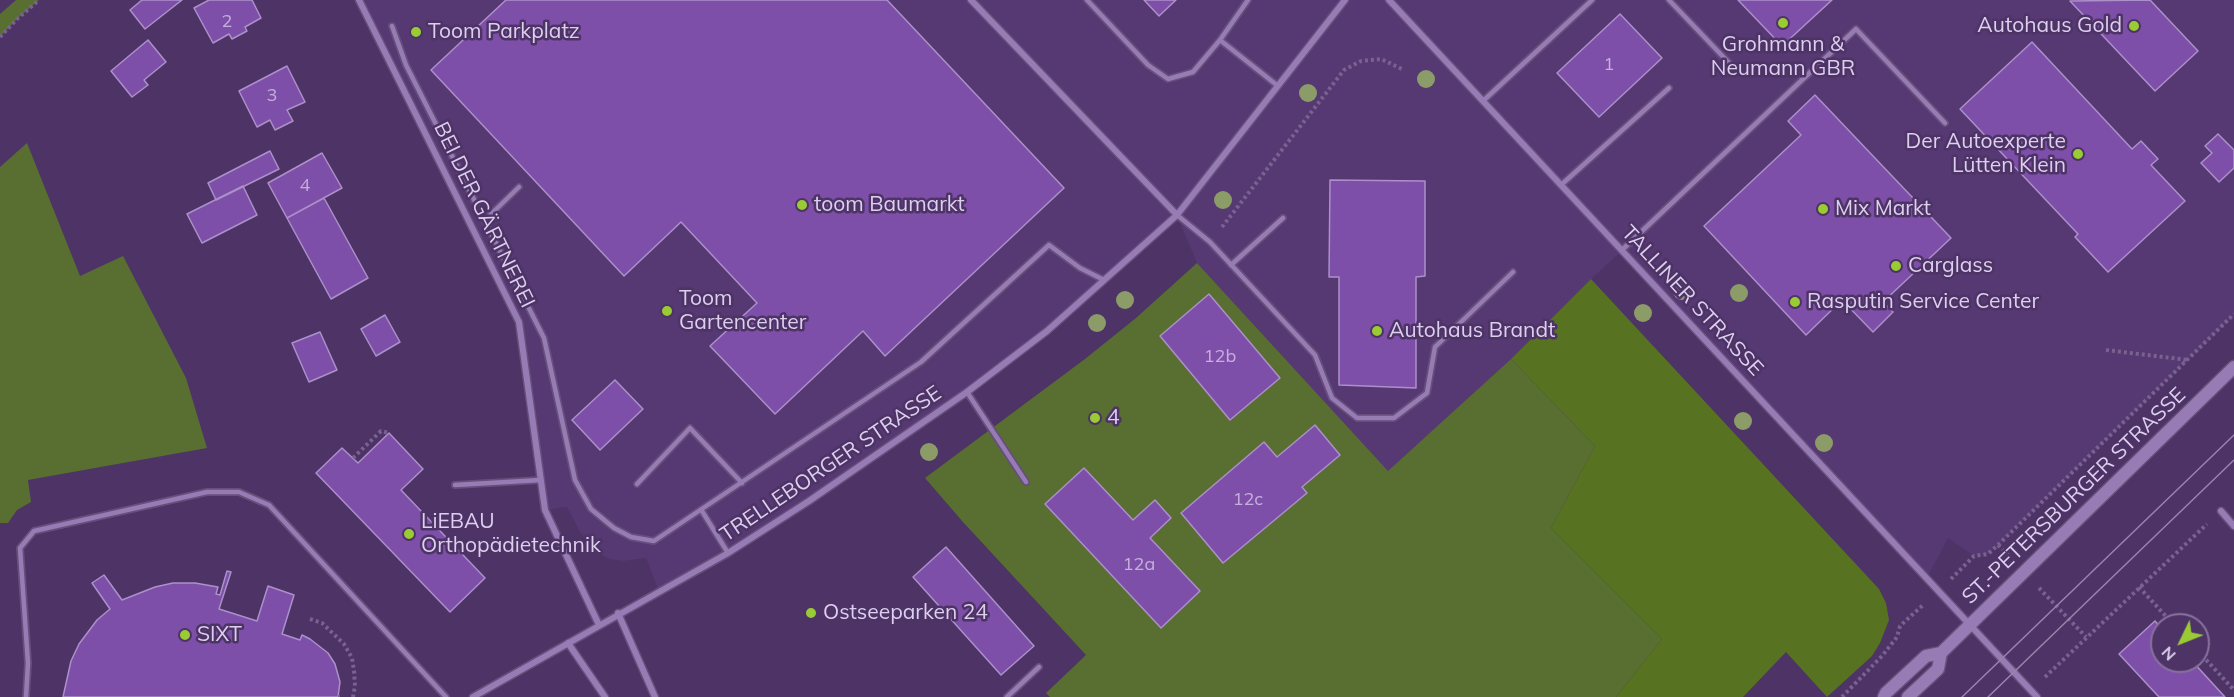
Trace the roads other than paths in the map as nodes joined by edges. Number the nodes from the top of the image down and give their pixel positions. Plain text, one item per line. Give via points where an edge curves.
1 (359, 0) edge
2 (971, 0) edge
3 (1087, 0) edge
4 (1248, 0) edge
5 (1345, 0) edge
6 (1389, 0) edge
7 (1592, 0) edge
8 (1669, 0) edge
9 (392, 26) dead end
10 (1220, 40) junction
11 (1731, 66) dead end
12 (1278, 86) junction
13 (1669, 88) dead end
14 (1483, 101) junction
15 (1945, 123) dead end
16 (1561, 185) junction
17 (519, 187) dead end
18 (1177, 215) junction
19 (1283, 218) dead end
20 (485, 220) junction
21 (1622, 250) junction
22 (1231, 265) junction
23 (1513, 272) dead end
24 (1104, 280) junction
25 (2234, 367) edge
26 (968, 392) junction
27 (541, 480) junction
28 (1026, 482) dead end
29 (742, 483) junction
30 (637, 484) dead end
31 (455, 485) dead end
32 (702, 511) junction
33 (2220, 511) road end
34 (2234, 526) edge
35 (728, 553) junction
36 (618, 614) junction
37 (599, 625) junction
38 (1970, 625) junction
39 (568, 643) junction
40 (1941, 653) junction
41 (1039, 667) dead end
42 (26, 697) edge
43 (446, 697) edge
44 (473, 697) edge
45 (605, 697) edge
46 (655, 697) edge
47 (1007, 697) edge
48 (1884, 697) edge
49 (1908, 697) edge
50 (2037, 697) edge

1 - 27 street, BEI DER GÄRTNEREI via 519,322
2 - 18 street
3 - 10 lane via 1148,65 1168,79 1193,72
4 - 10 lane
5 - 12 street, TRELLEBORGER STRASSE
6 - 14 street, TALLINER STRASSE
7 - 14 lane
8 - 11 lane
9 - 20 lane via 406,65
10 - 12 lane
12 - 18 street, TRELLEBORGER STRASSE
13 - 16 lane
14 - 16 street, TALLINER STRASSE
15 - 21 lane via 1856,29
16 - 21 street, TALLINER STRASSE
17 - 20 lane
18 - 22 lane
18 - 24 street, TRELLEBORGER STRASSE
19 - 22 lane
20 - 32 lane via 544,338 576,480 591,508 631,537 654,541
21 - 38 street, TALLINER STRASSE
22 - 23 lane via 1315,355 1332,398 1357,418 1394,418 1427,393 1435,347
24 - 26 street, TRELLEBORGER STRASSE via 1047,331
24 - 29 lane via 1049,245 921,362
25 - 38 main road, ST.-PETERSBURGER STRASSE
26 - 28 lane
26 - 35 street, TRELLEBORGER STRASSE
27 - 31 lane
27 - 37 street, BEI DER GÄRTNEREI via 544,510
29 - 30 lane via 690,428
29 - 32 lane
32 - 35 lane
33 - 34 street
35 - 36 street, TRELLEBORGER STRASSE
36 - 37 street, TRELLEBORGER STRASSE
36 - 46 street
37 - 39 street, TRELLEBORGER STRASSE
38 - 40 main road, ST.-PETERSBURGER STRASSE
38 - 50 street, TALLINER STRASSE
39 - 44 street, TRELLEBORGER STRASSE
39 - 45 street
40 - 48 main road, ST.-PETERSBURGER STRASSE via 1926,656
40 - 49 main road, ST.-PETERSBURGER STRASSE via 1938,669
41 - 47 lane
42 - 43 lane via 28,663 20,548 34,531 207,492 239,492 269,505

